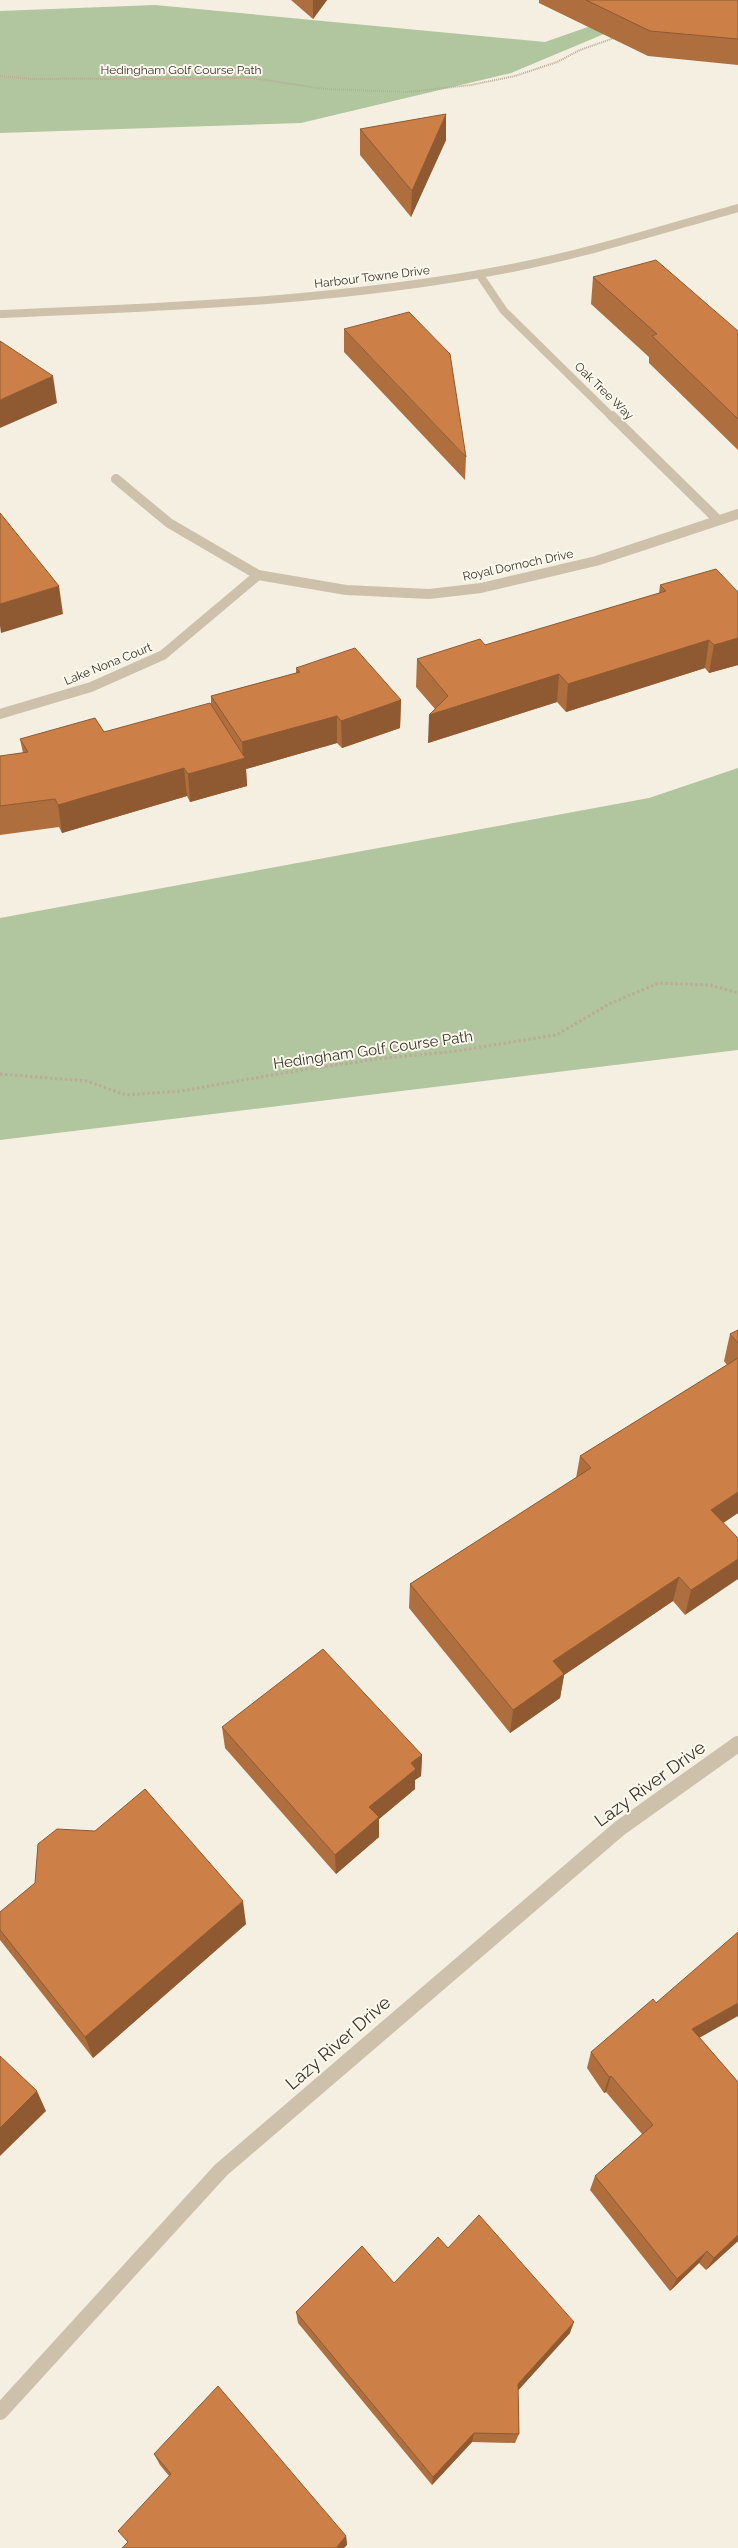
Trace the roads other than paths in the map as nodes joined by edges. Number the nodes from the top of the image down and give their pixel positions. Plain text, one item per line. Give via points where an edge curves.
1 (738, 208) edge
2 (480, 274) junction
3 (0, 314) edge
4 (116, 479) dead end
5 (738, 514) edge
6 (717, 520) junction
7 (258, 575) junction
8 (0, 714) edge
9 (738, 1744) edge
10 (0, 2412) edge

1 - 2 street, Harbour Towne Drive via 584,251
2 - 3 street, Harbour Towne Drive via 290,299 169,308
2 - 6 street, Oak Tree Way via 504,311
4 - 7 street, Royal Dornoch Drive via 169,523
5 - 6 street, Royal Dornoch Drive
6 - 7 street, Royal Dornoch Drive via 596,561 481,588 429,594 346,590
7 - 8 street, Lake Nona Court via 163,655 91,687
9 - 10 street, Lazy River Drive via 620,1828 221,2170

